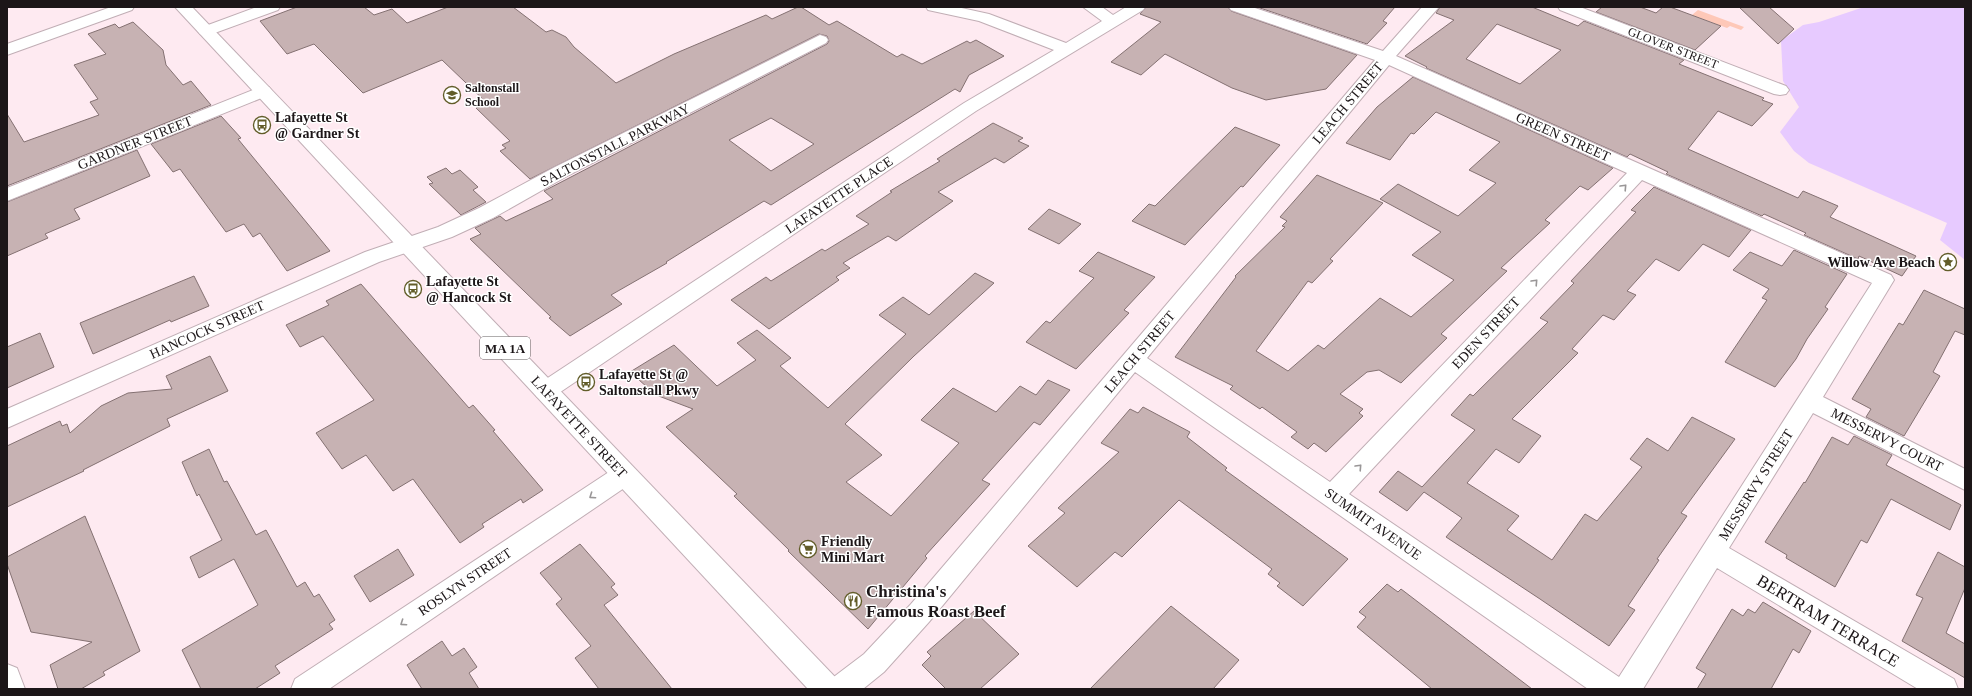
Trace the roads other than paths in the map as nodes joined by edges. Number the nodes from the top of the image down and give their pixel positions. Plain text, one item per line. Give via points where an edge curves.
1 (126, 7) edge
2 (183, 7) edge
3 (272, 7) edge
4 (934, 7) edge
5 (1091, 7) edge
6 (1137, 7) edge
7 (1237, 7) edge
8 (1431, 7) edge
9 (1566, 7) edge
10 (1113, 22) junction
11 (206, 31) junction
12 (820, 40) dead end
13 (1067, 49) junction
14 (7, 50) edge
15 (1386, 58) junction
16 (1780, 90) dead end
17 (263, 92) junction
18 (1640, 171) junction
19 (7, 195) edge
20 (408, 245) junction
21 (1884, 280) joint
22 (1134, 360) junction
23 (545, 391) junction
24 (1808, 400) junction
25 (7, 419) edge
26 (624, 474) junction
27 (1965, 480) edge
28 (1332, 496) junction
29 (1713, 552) junction
30 (7, 677) edge
31 (11, 689) edge
32 (305, 689) edge
33 (827, 689) edge
34 (841, 689) edge
35 (1612, 689) edge
36 (1627, 689) edge
37 (1944, 689) edge

1 - 14 main road
2 - 11 main road, LAFAYETTE STREET / MA 1A
3 - 11 main road
4 - 13 main road via 983,18
5 - 10 main road
6 - 10 main road, LAFAYETTE PLACE
7 - 15 main road, GREEN STREET
8 - 15 main road, LEACH STREET
9 - 16 main road, GLOVER STREET
10 - 13 main road, LAFAYETTE PLACE
11 - 17 main road, LAFAYETTE STREET / MA 1A
12 - 20 main road, SALTONSTALL PARKWAY via 562,172 486,214
13 - 23 main road, LAFAYETTE PLACE via 970,107
15 - 18 main road, GREEN STREET
15 - 22 main road, LEACH STREET
17 - 19 main road, GARDNER STREET
17 - 20 main road, LAFAYETTE STREET / MA 1A
18 - 21 main road, GREEN STREET
28 -> 18 main road, EDEN STREET
20 - 23 main road, LAFAYETTE STREET / MA 1A
20 - 25 main road, HANCOCK STREET via 372,257
21 - 24 main road, MESSERVY STREET
22 - 28 main road, SUMMIT AVENUE
22 - 34 main road, LEACH STREET via 900,636 874,663
23 - 26 main road, LAFAYETTE STREET / MA 1A
24 - 27 main road, MESSERVY COURT
24 - 29 main road, MESSERVY STREET
26 -> 32 main road, ROSLYN STREET
26 - 33 main road, LAFAYETTE STREET / MA 1A
28 - 35 main road, SUMMIT AVENUE
29 - 36 main road, MESSERVY STREET
29 - 37 main road, BERTRAM TERRACE
30 - 31 main road

